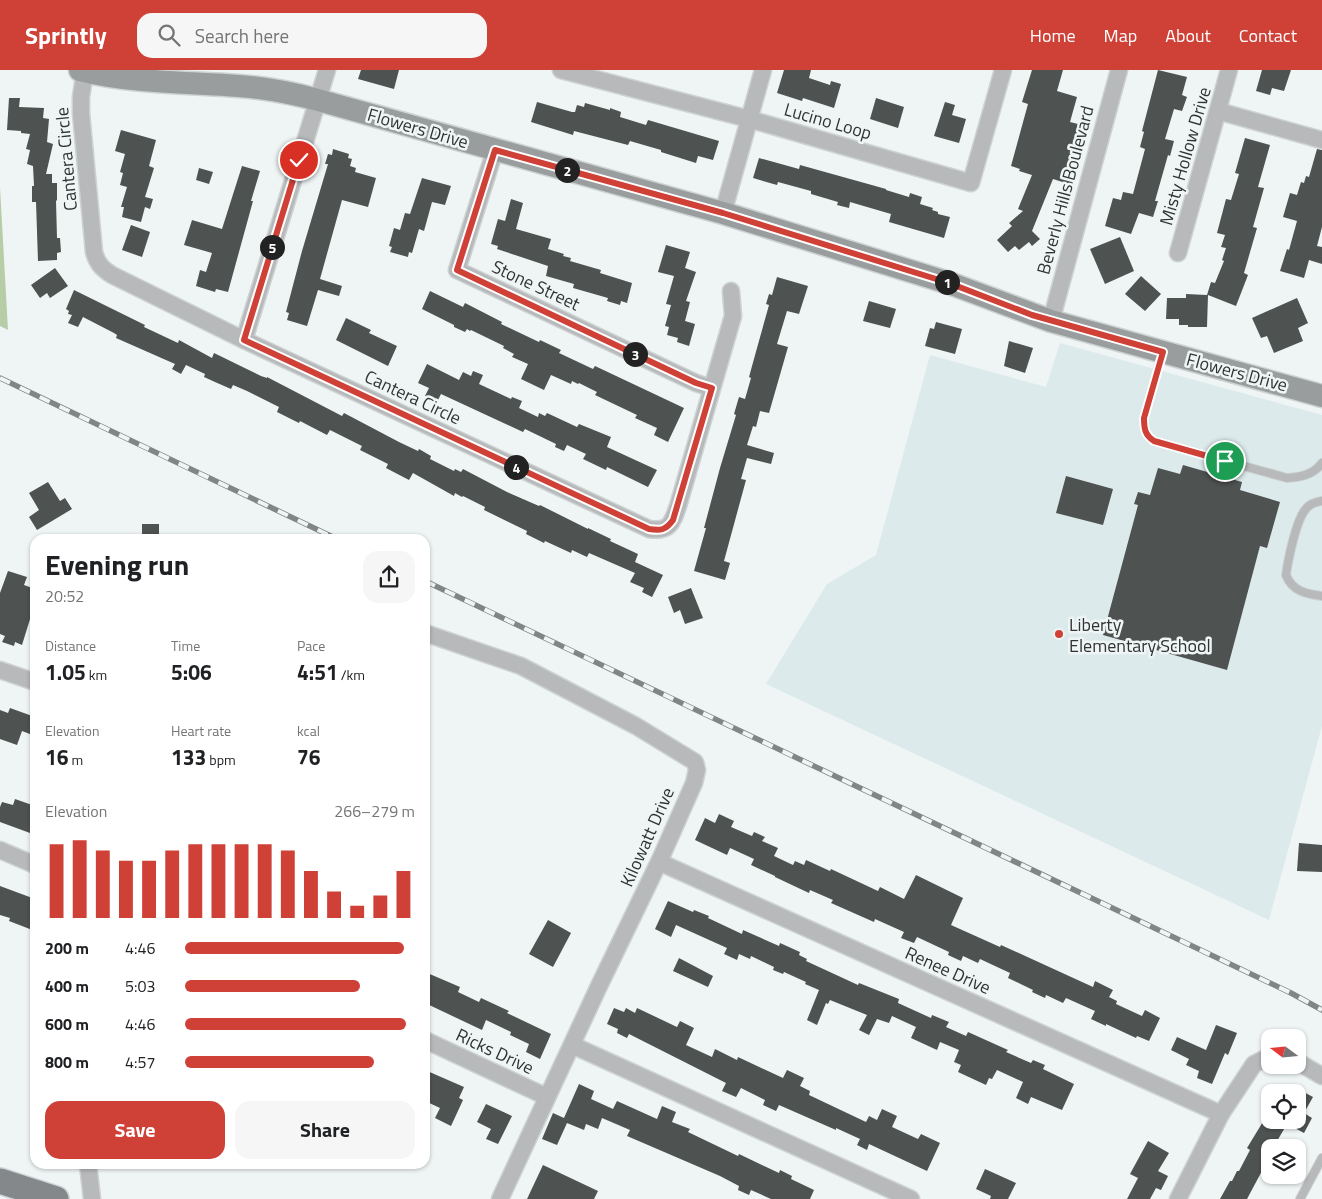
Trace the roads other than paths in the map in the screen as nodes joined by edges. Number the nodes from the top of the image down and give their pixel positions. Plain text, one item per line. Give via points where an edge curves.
1 (326, 70) edge
2 (561, 70) edge
3 (762, 70) edge
4 (1003, 70) edge
5 (1119, 70) edge
6 (1229, 70) edge
7 (83, 71) edge
8 (318, 100) junction
9 (1218, 111) junction
10 (748, 119) junction
11 (1322, 140) edge
12 (495, 150) junction
13 (723, 213) junction
14 (1178, 253) dead end
15 (732, 291) dead end
16 (1050, 321) junction
17 (244, 340) junction
18 (1163, 352) junction
19 (712, 388) junction
20 (1322, 396) edge
21 (1322, 463) edge
22 (1322, 501) edge
23 (1322, 596) edge
24 (430, 635) edge
25 (0, 670) edge
26 (30, 680) edge
27 (0, 850) edge
28 (659, 862) junction
29 (30, 863) edge
30 (430, 1042) edge
31 (572, 1045) junction
32 (1261, 1060) edge
33 (1306, 1067) edge
34 (1322, 1076) edge
35 (547, 1097) junction
36 (1221, 1114) junction
37 (1322, 1158) edge
38 (89, 1169) edge
39 (0, 1181) edge
40 (56, 1199) edge
41 (92, 1199) edge
42 (500, 1199) edge
43 (911, 1199) edge
44 (1178, 1199) edge
45 (1300, 1199) edge

1 - 8 street
2 - 10 street, Lucino Loop
3 - 10 street
4 - 10 street, Lucino Loop via 970,183
5 - 16 street, Beverly Hills Boulevard
6 - 9 street, Misty Hollow Drive
7 - 8 street, Flowers Drive via 173,83 240,86
7 - 17 street, Cantera Circle via 81,113 96,262 112,275
8 - 12 street, Flowers Drive
8 - 17 street
9 - 11 street
9 - 14 street, Misty Hollow Drive
10 - 13 street
12 - 13 street, Flowers Drive
12 - 19 street, Stone Street via 457,270
13 - 16 street, Flowers Drive via 949,283
15 - 19 street, Cantera Circle via 733,316
16 - 18 street, Flowers Drive
17 - 19 street, Cantera Circle via 659,531 667,528 673,520
18 - 20 street, Flowers Drive
18 - 21 lane via 1144,418 1147,436 1154,441 1287,478 1308,475
22 - 23 lane via 1305,508 1300,518 1286,575 1294,589
24 - 28 street, Kilowatt Drive via 521,666 636,726 695,762 694,783
25 - 26 street
27 - 29 street
28 - 31 street, Kilowatt Drive
28 - 36 street, Renee Drive
30 - 35 street, Ricks Drive
31 - 35 street, Kilowatt Drive
31 - 43 street
32 - 36 street via 1254,1064
33 - 34 street
35 - 42 street, Kilowatt Drive
36 - 44 street
37 - 45 lane
38 - 41 street
39 - 40 main road

